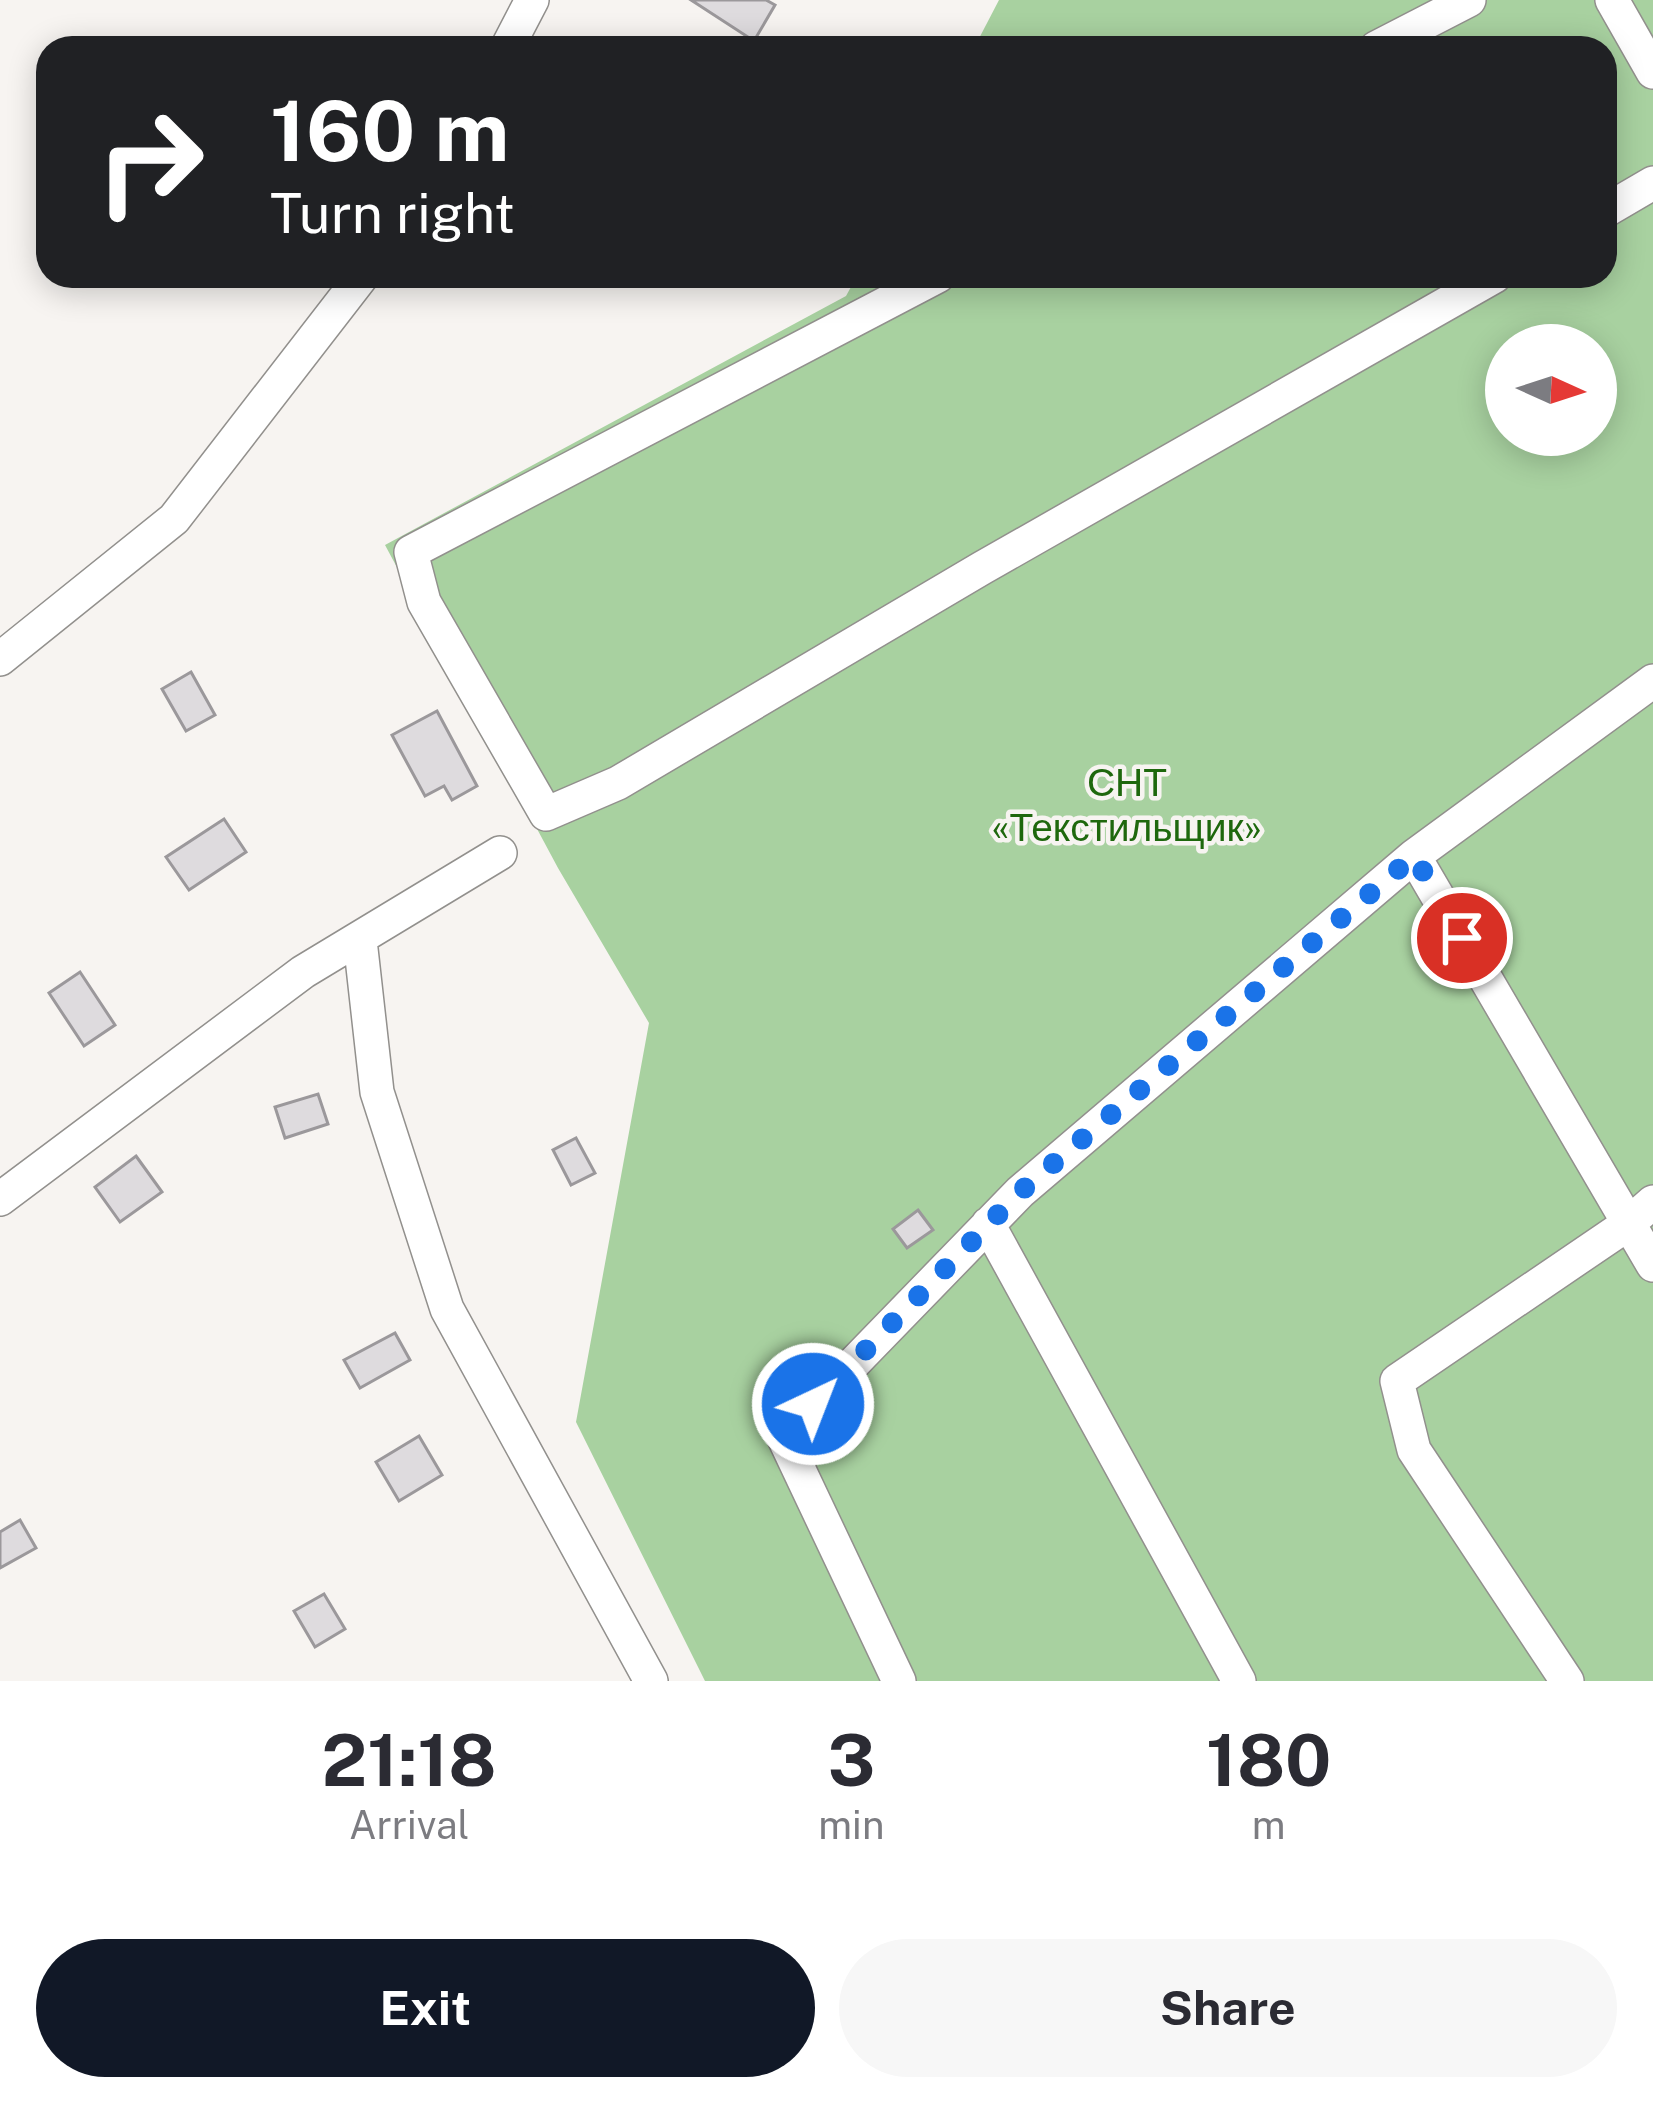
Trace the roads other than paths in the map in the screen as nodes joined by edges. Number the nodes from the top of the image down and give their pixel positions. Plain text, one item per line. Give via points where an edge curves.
1 (532, 0) edge
2 (1468, 0) edge
3 (1612, 0) edge
4 (512, 36) edge
5 (1399, 36) edge
6 (1653, 72) edge
7 (1653, 183) edge
8 (1617, 204) edge
9 (353, 288) edge
10 (915, 288) edge
11 (1475, 288) edge
12 (0, 658) edge
13 (1653, 681) edge
14 (500, 854) dead end
15 (1414, 856) junction
16 (360, 940) junction
17 (0, 1199) edge
18 (1641, 1213) edge
19 (988, 1225) junction
20 (1653, 1264) edge
21 (651, 1681) edge
22 (899, 1681) edge
23 (1239, 1681) edge
24 (1567, 1681) edge

1 - 4 street
2 - 5 street
3 - 6 street
7 - 8 street
9 - 12 street via 174,519
10 - 11 street via 411,551 424,602 546,814 619,783
13 - 15 street
14 - 16 street
15 - 18 street
15 - 19 street
16 - 17 street via 303,973
16 - 21 street via 376,1092 447,1309
18 - 20 street
18 - 24 street via 1397,1381 1414,1450
19 - 22 street via 783,1436
19 - 23 street

